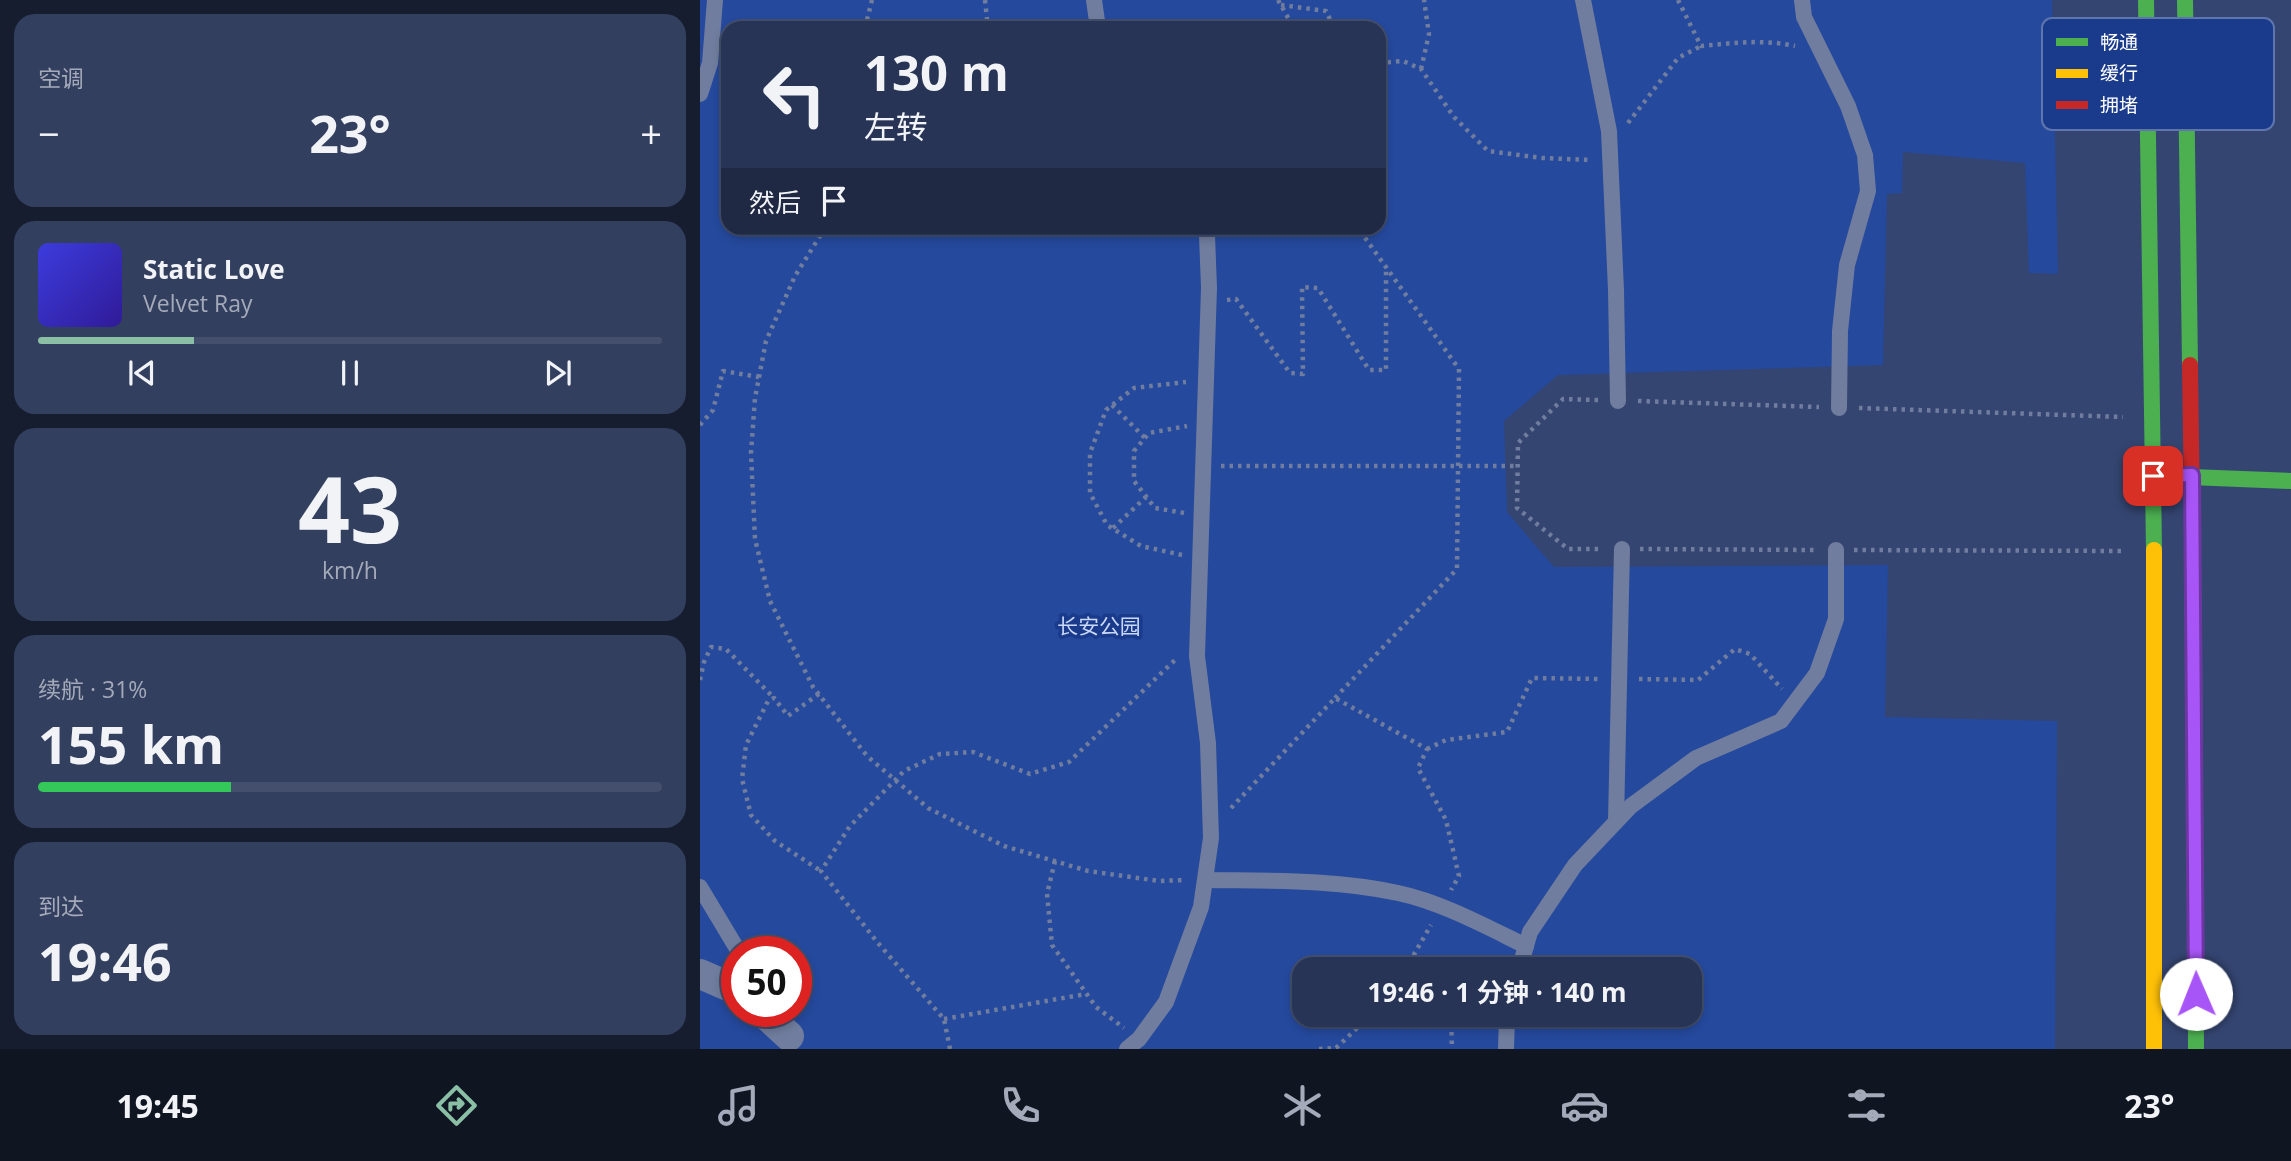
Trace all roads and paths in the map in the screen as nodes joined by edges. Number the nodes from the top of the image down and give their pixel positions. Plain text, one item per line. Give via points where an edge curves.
1 (715, 0) edge
2 (873, 0) edge
3 (985, 0) edge
4 (1094, 0) edge
5 (1424, 0) edge
6 (1583, 0) edge
7 (1678, 0) edge
8 (1802, 0) edge
9 (2146, 0) edge
10 (2185, 0) edge
11 (1280, 3) edge
12 (2146, 18) edge
13 (2185, 18) edge
14 (867, 21) edge
15 (987, 21) edge
16 (1097, 21) edge
17 (1290, 21) edge
18 (1331, 21) edge
19 (1701, 47) junction
20 (1821, 54) junction
21 (1386, 62) edge
22 (1421, 69) junction
23 (700, 94) edge
24 (2148, 130) edge
25 (2187, 130) edge
26 (1610, 155) junction
27 (821, 235) edge
28 (1207, 235) edge
29 (1363, 235) edge
30 (1386, 266) junction
31 (1209, 302) junction
32 (759, 377) junction
33 (1206, 380) junction
34 (1618, 401) junction
35 (1112, 405) junction
36 (1839, 408) junction
37 (2152, 418) junction
38 (1205, 424) junction
39 (700, 425) edge
40 (1145, 438) junction
41 (1203, 466) junction
42 (1458, 466) junction
43 (1517, 466) junction
44 (2192, 475) junction
45 (2153, 476) junction
46 (2291, 481) edge
47 (1146, 497) junction
48 (1202, 516) junction
49 (1113, 528) junction
50 (1622, 549) junction
51 (1836, 550) junction
52 (2154, 551) junction
53 (1200, 558) junction
54 (1197, 638) junction
55 (700, 680) edge
56 (819, 694) junction
57 (774, 698) junction
58 (1335, 698) junction
59 (896, 780) junction
60 (1616, 821) junction
61 (1211, 829) junction
62 (1055, 861) junction
63 (821, 871) junction
64 (1206, 880) junction
65 (700, 887) edge
66 (1441, 908) junction
67 (729, 936) edge
68 (1526, 946) junction
69 (1413, 957) edge
70 (1523, 957) edge
71 (700, 974) edge
72 (721, 983) edge
73 (1086, 994) junction
74 (944, 1019) junction
75 (1358, 1027) edge
76 (1451, 1027) edge
77 (1507, 1027) edge
78 (1138, 1045) edge
79 (950, 1049) edge
80 (1319, 1049) edge
81 (1452, 1049) edge
82 (1506, 1049) edge
83 (2154, 1049) edge
84 (2196, 1049) edge

1 - 23 lane via 710,63
2 - 14 path
3 - 15 path
4 - 16 lane
5 - 22 path via 1429,34
6 - 26 lane
7 - 19 path
8 - 20 lane via 1804,17
9 - 12 main road
10 - 13 main road
11 - 17 path
11 - 18 path via 1326,11
19 - 20 path via 1773,41
19 - 26 path via 1678,58 1649,93
20 - 36 lane via 1848,106 1865,155 1868,191 1847,265
21 - 22 path via 1403,61
22 - 26 path via 1454,117 1488,152 1542,158
24 - 37 main road
25 - 44 main road
26 - 34 lane
27 - 32 path via 795,276 766,341
28 - 31 lane
29 - 30 path
30 - 31 path via 1386,370 1369,370 1318,288 1302,287 1303,374 1290,373 1236,299
30 - 42 path via 1459,369
31 - 33 lane
32 - 39 path via 723,371 713,410
32 - 56 path via 751,453 755,539 770,601
33 - 35 path via 1134,388
33 - 38 lane
34 - 36 path
34 - 43 path via 1563,399 1518,443
35 - 40 path
35 - 49 path via 1090,453 1090,493
36 - 37 path
37 - 45 main road
38 - 40 path via 1173,426
38 - 41 lane
40 - 47 path via 1134,451 1134,481
41 - 42 path
41 - 48 lane
42 - 43 path
42 - 58 path via 1457,569
43 - 50 path via 1517,508 1569,549
44 - 45 main road
44 - 46 main road
44 - 84 main road
45 - 52 main road
47 - 48 path via 1156,508
47 - 49 path
48 - 53 lane
49 - 53 path via 1141,546
50 - 51 path
50 - 60 lane
51 - 52 path
51 - 60 lane via 1836,618 1817,673 1781,721 1696,758
52 - 83 main road
53 - 54 lane
54 - 59 path via 1069,762 1030,774 973,752 940,754 904,771
54 - 61 lane
55 - 57 path via 711,647 726,649
56 - 57 path via 788,716
56 - 59 path via 867,755
57 - 63 path via 768,701 746,746 742,779 751,815 775,841
58 - 61 path
58 - 66 path via 1427,749 1418,768 1446,820 1459,876
59 - 62 path via 928,808 1004,846
59 - 63 path via 850,826
60 - 68 lane via 1575,865 1530,932
61 - 64 lane
62 - 64 path via 1088,871 1159,881
62 - 73 path via 1047,894 1052,945
63 - 74 path
64 - 66 lane via 1317,881 1399,893
64 - 78 lane via 1201,907 1166,1002
65 - 67 lane
66 - 68 lane
66 - 69 path
68 - 70 lane
71 - 72 street
73 - 74 path
73 - 78 path
74 - 79 path
75 - 80 path via 1336,1048
76 - 81 path
77 - 82 lane

